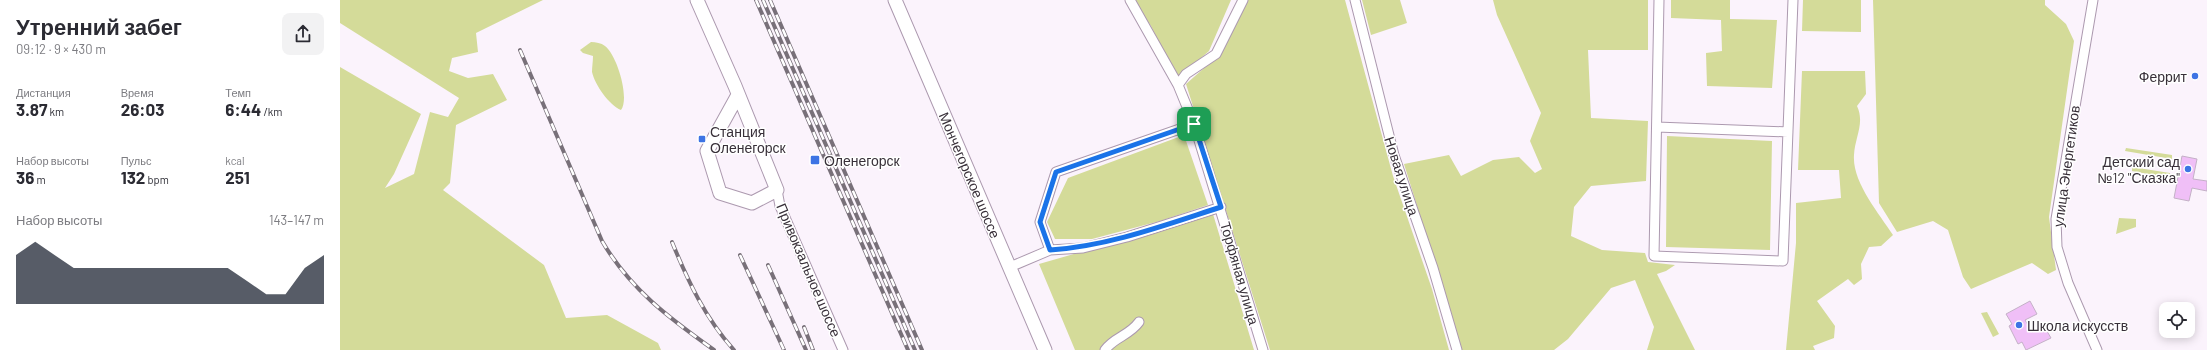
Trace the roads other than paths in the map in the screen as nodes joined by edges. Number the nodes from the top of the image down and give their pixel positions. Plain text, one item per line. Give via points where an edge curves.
1 (697, 0) edge
2 (895, 0) edge
3 (1130, 0) edge
4 (1243, 0) edge
5 (1355, 0) edge
6 (1659, 0) edge
7 (1793, 0) edge
8 (2093, 0) edge
9 (1178, 85) junction
10 (738, 94) junction
11 (1194, 124) junction
12 (1657, 127) junction
13 (1788, 132) junction
14 (777, 190) junction
15 (1221, 207) junction
16 (1050, 250) junction
17 (1010, 267) junction
18 (1139, 322) dead end
19 (843, 350) edge
20 (1045, 350) edge
21 (1105, 350) edge
22 (1263, 350) edge
23 (1457, 350) edge
24 (2097, 350) edge

1 - 10 street, Привокзальное шоссе
2 - 17 street, Мончегорское шоссе
3 - 9 street, Торфяная улица
4 - 9 street via 1216,54 1186,74
5 - 23 street, Новая улица via 1394,155 1433,268
6 - 12 street
7 - 13 street
8 - 24 street, улица Энергетиков via 2056,219 2057,247 2068,283
9 - 11 street, Торфяная улица
10 - 14 street, Привокзальное шоссе
10 - 14 street, Привокзальное шоссе via 707,151 720,193 752,203
11 - 15 street, Торфяная улица
11 - 16 street via 1056,172 1040,222
12 - 13 street
12 - 13 street via 1654,256 1783,261
14 - 19 street, Привокзальное шоссе via 780,206
15 - 16 street via 1127,237 1083,248
15 - 22 street, Торфяная улица
16 - 17 street
17 - 20 street, Мончегорское шоссе
18 - 21 street via 1133,331 1109,344

